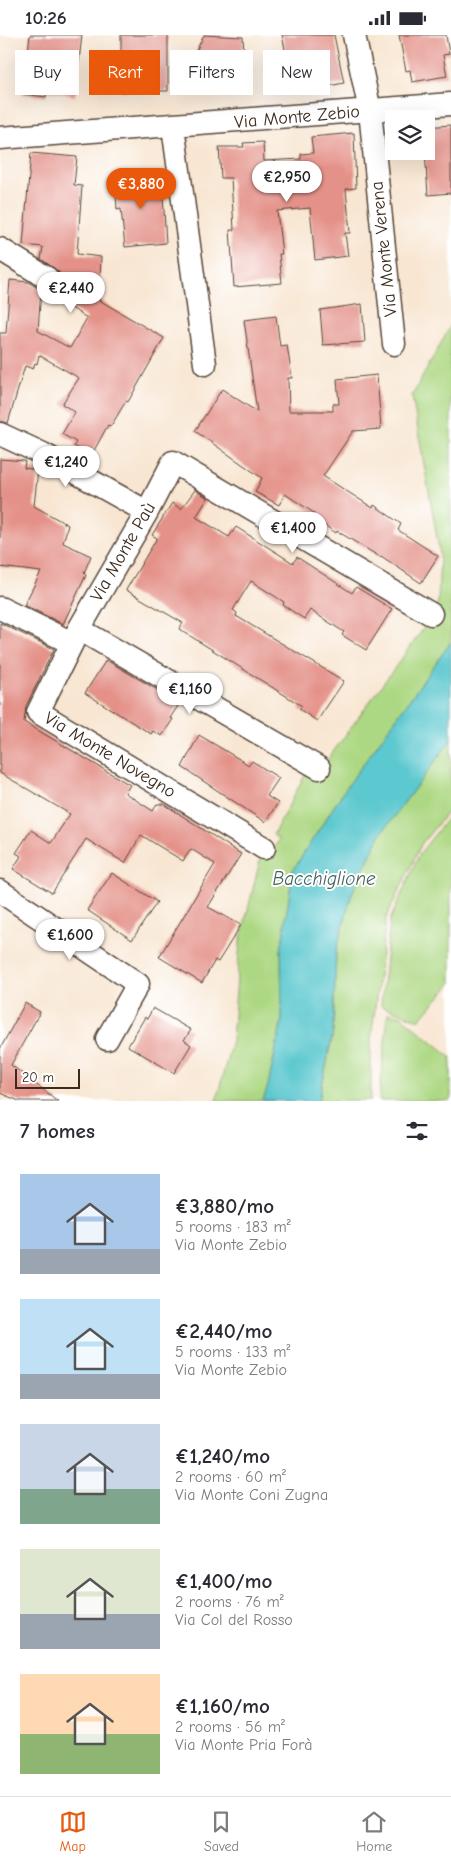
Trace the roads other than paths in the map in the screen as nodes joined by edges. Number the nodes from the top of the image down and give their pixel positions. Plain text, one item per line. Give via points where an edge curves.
1 (354, 35) edge
2 (451, 104) edge
3 (370, 111) junction
4 (173, 126) junction
5 (0, 138) edge
6 (0, 249) edge
7 (47, 278) dead end
8 (394, 345) dead end
9 (205, 364) dead end
10 (0, 434) edge
11 (147, 512) junction
12 (0, 608) edge
13 (431, 614) dead end
14 (76, 636) junction
15 (319, 768) dead end
16 (264, 848) dead end
17 (0, 891) edge
18 (107, 1039) dead end

1 - 3 street, Via Monte Verena
2 - 3 street, Via Monte Zebio
3 - 4 street, Via Monte Zebio
3 - 8 street, Via Monte Verena
4 - 5 street, Via Monte Zebio
4 - 9 street
6 - 7 street
10 - 11 street
11 - 13 street, Via Monte Paù via 173,461
11 - 14 street, Via Monte Paù
12 - 14 street
14 - 15 street
14 - 16 street, Via Monte Novegno via 38,712
17 - 18 street via 138,984

